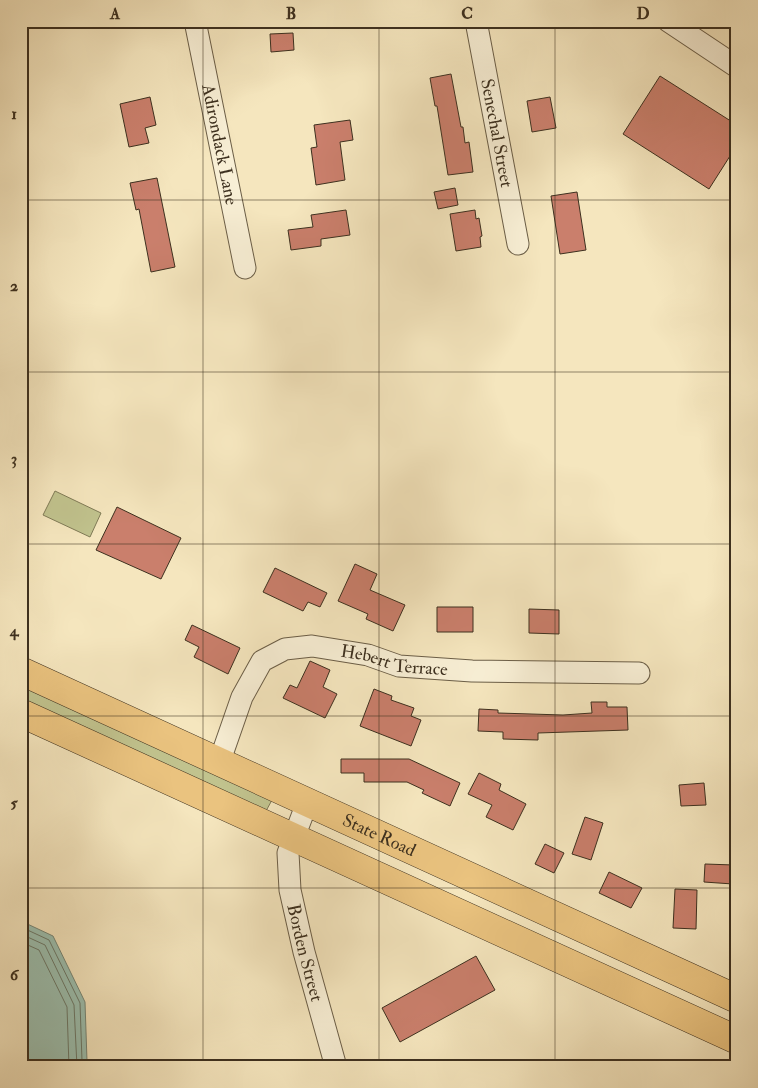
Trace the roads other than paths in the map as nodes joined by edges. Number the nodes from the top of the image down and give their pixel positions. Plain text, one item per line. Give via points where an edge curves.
1 (195, 21) edge
2 (476, 21) edge
3 (668, 21) edge
4 (737, 67) edge
5 (518, 244) dead end
6 (245, 268) dead end
7 (21, 671) edge
8 (639, 673) dead end
9 (21, 713) edge
10 (219, 763) junction
11 (307, 803) junction
12 (294, 837) junction
13 (737, 999) edge
14 (737, 1040) edge
15 (336, 1067) edge

1 - 6 street, Adirondack Lane
2 - 5 street, Senechal Street
3 - 4 street
7 - 10 main road, State Road
8 - 10 street, Hebert Terrace via 472,672 399,666 368,656 312,646 285,650 262,661 242,697
9 - 12 main road, State Road
10 - 11 main road, State Road
11 - 12 street, Borden Street
11 - 13 main road, State Road
12 - 14 main road, State Road
12 - 15 street, Borden Street via 288,853 290,890

